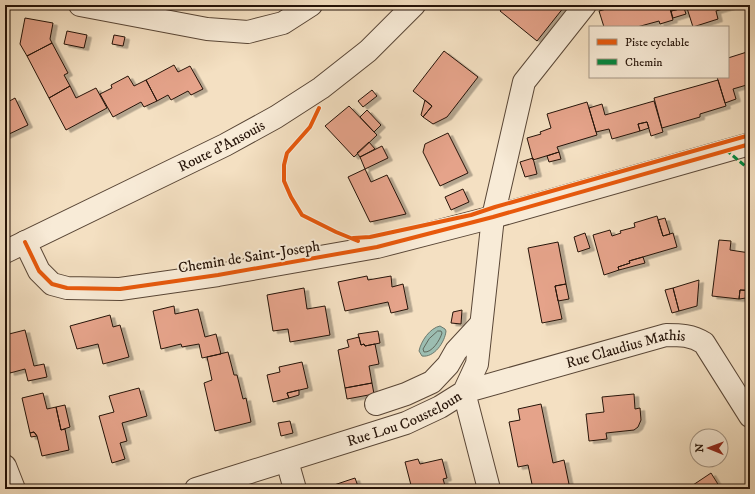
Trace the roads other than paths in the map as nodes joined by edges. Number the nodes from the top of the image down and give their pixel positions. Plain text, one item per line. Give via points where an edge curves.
1 (80, 5) edge
2 (311, 5) edge
3 (585, 5) edge
4 (403, 9) edge
5 (750, 144) edge
6 (493, 217) junction
7 (25, 242) junction
8 (5, 252) edge
9 (481, 324) junction
10 (464, 392) junction
11 (376, 404) dead end
12 (750, 416) edge
13 (288, 461) junction
14 (5, 466) edge
15 (14, 489) edge
16 (196, 489) edge
17 (295, 489) edge
18 (489, 489) edge

1 - 2 street via 207,29 248,32 283,23
3 - 6 street, Rue Lou Cousteloun via 524,82
4 - 7 street, Route d'Ansouis via 368,51 327,83 276,116 225,145
5 - 6 street, Chemin de Saint-Joseph
6 - 7 street, Chemin de Saint-Joseph via 377,248 120,289 67,288 52,284 39,271
6 - 9 street, Rue Lou Cousteloun
7 - 8 street, Route d'Ansouis
9 - 10 street, Rue Lou Cousteloun via 477,364
9 - 11 street via 432,382
10 - 12 street, Rue Claudius Mathis via 666,335 679,335 695,337 704,343
10 - 13 street, Rue Lou Cousteloun via 406,424
10 - 18 street
13 - 16 street, Rue Lou Cousteloun
13 - 17 street
14 - 15 street

